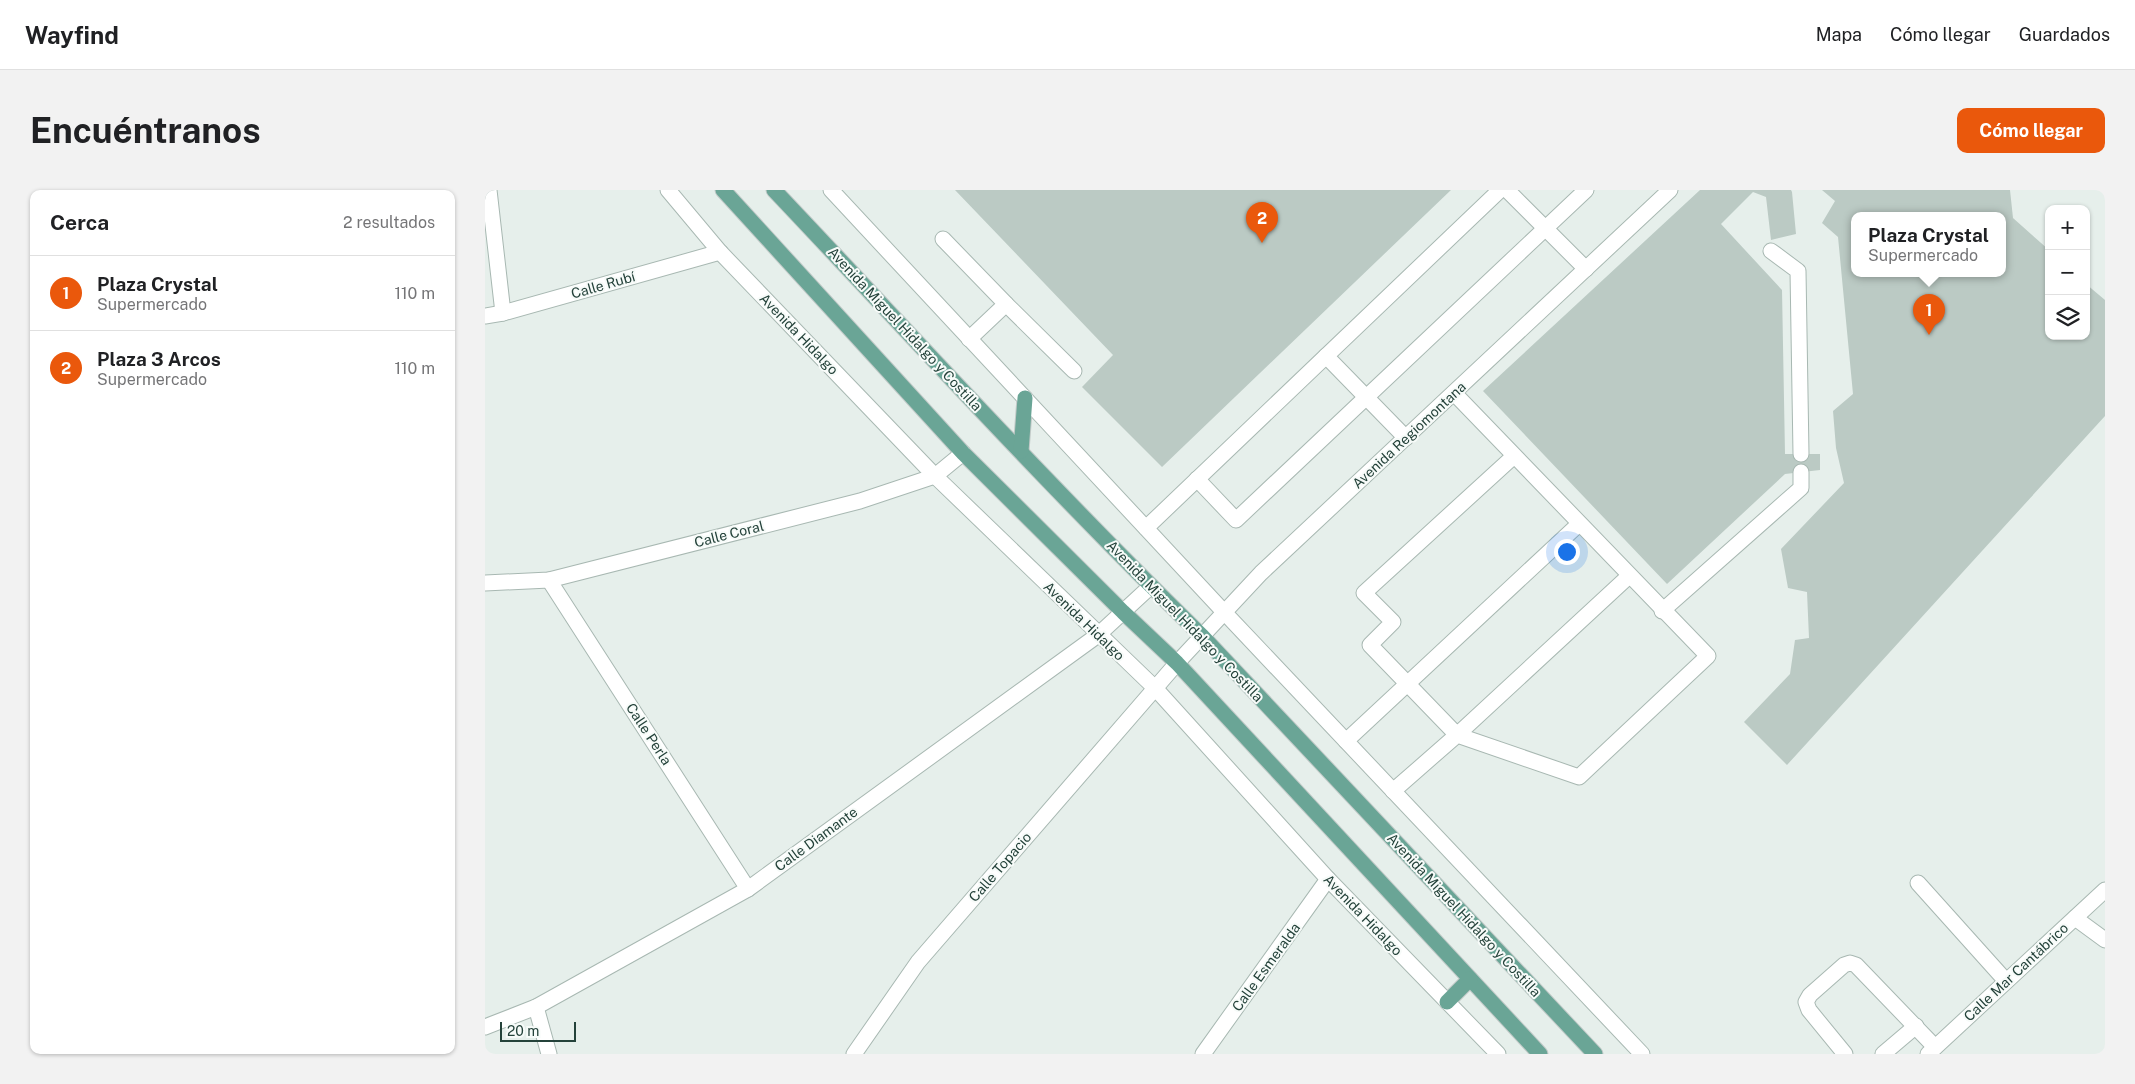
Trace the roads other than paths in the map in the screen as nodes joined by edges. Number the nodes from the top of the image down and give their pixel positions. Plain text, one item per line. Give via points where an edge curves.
1 (489, 190) edge
2 (668, 190) edge
3 (723, 190) edge
4 (775, 190) edge
5 (831, 190) edge
6 (1500, 190) edge
7 (1507, 190) edge
8 (1586, 190) edge
9 (1670, 190) edge
10 (1545, 228) junction
11 (943, 239) dead end
12 (1771, 251) dead end
13 (720, 252) junction
14 (1586, 269) junction
15 (1006, 304) junction
16 (503, 313) junction
17 (485, 316) edge
18 (969, 339) junction
19 (1326, 356) junction
20 (1074, 371) dead end
21 (1454, 393) junction
22 (1366, 397) junction
23 (1025, 398) junction
24 (1406, 438) junction
25 (1021, 451) junction
26 (963, 453) junction
27 (1801, 454) dead end
28 (1514, 456) junction
29 (1801, 472) dead end
30 (935, 476) junction
31 (1197, 479) junction
32 (1579, 524) junction
33 (1146, 528) junction
34 (1629, 576) junction
35 (549, 580) junction
36 (485, 584) edge
37 (1151, 586) junction
38 (1662, 611) junction
39 (1123, 612) junction
40 (1224, 612) junction
41 (1098, 635) junction
42 (1201, 636) junction
43 (1177, 663) junction
44 (1407, 684) junction
45 (1155, 688) junction
46 (1457, 735) junction
47 (1346, 741) junction
48 (1393, 791) junction
49 (1329, 879) junction
50 (1918, 883) dead end
51 (748, 888) junction
52 (2105, 890) edge
53 (2075, 918) junction
54 (2105, 940) edge
55 (1470, 979) junction
56 (2006, 981) junction
57 (1447, 1002) junction
58 (536, 1007) junction
59 (1916, 1026) junction
60 (485, 1027) edge
61 (1931, 1050) edge
62 (549, 1054) edge
63 (854, 1054) edge
64 (1203, 1054) edge
65 (1498, 1054) edge
66 (1540, 1054) edge
67 (1595, 1054) edge
68 (1642, 1054) edge
69 (1845, 1054) edge
70 (1883, 1054) edge

1 - 16 street
2 - 13 street, Avenida Hidalgo
3 - 26 main road
4 - 25 main road, Avenida Miguel Hidalgo y Costilla
5 - 18 street
6 - 19 street
7 - 10 street
8 - 10 street
9 - 14 street, Avenida Regiomontana
10 - 14 street
10 - 22 street
11 - 15 street
12 - 27 street via 1798,271
13 - 16 street, Calle Rubí
13 - 30 street, Avenida Hidalgo
14 - 21 street, Avenida Regiomontana
15 - 18 street
15 - 20 street
16 - 17 street, Calle Rubí
18 - 23 street
19 - 22 street
19 - 31 street
21 - 24 street, Avenida Regiomontana
21 - 28 street
22 - 24 street
22 - 31 street via 1236,520
23 - 25 main road
23 - 33 street
24 - 40 street, Avenida Regiomontana via 1261,573
25 - 37 main road, Avenida Miguel Hidalgo y Costilla
26 - 30 street, Calle Coral
26 - 39 main road
28 - 32 street
28 - 44 street via 1364,594 1393,622 1370,645
29 - 38 street via 1801,488
30 - 35 street, Calle Coral via 860,501
30 - 41 street, Avenida Hidalgo
31 - 33 street
32 - 34 street
32 - 44 street
33 - 40 street
34 - 38 street
34 - 46 street
35 - 36 street, Calle Coral
35 - 51 street, Calle Perla
37 - 39 street, Calle Diamante
37 - 42 main road, Avenida Miguel Hidalgo y Costilla
38 - 46 street via 1708,656 1579,777
39 - 41 street, Calle Diamante
39 - 43 main road
40 - 42 street, Avenida Regiomontana
40 - 47 street
41 - 45 street, Avenida Hidalgo
41 - 51 street, Calle Diamante
42 - 43 street, Avenida Regiomontana
42 - 67 main road, Avenida Miguel Hidalgo y Costilla
43 - 45 street, Avenida Regiomontana
43 - 55 main road
44 - 46 street
44 - 47 street
45 - 49 street, Avenida Hidalgo
45 - 63 street, Calle Topacio via 918,962
46 - 48 street
47 - 48 street
48 - 68 street
49 - 57 street, Avenida Hidalgo
49 - 64 street, Calle Esmeralda
50 - 56 street
51 - 58 street, Calle Diamante
52 - 53 street, Calle Mar Cantábrico
53 - 54 street
53 - 56 street, Calle Mar Cantábrico
55 - 57 main road
55 - 66 main road
56 - 61 street, Calle Mar Cantábrico
57 - 65 street, Avenida Hidalgo
58 - 60 street, Calle Diamante
58 - 62 street
59 - 61 street
59 - 69 street via 1856,965 1844,965 1806,1002
59 - 70 street

